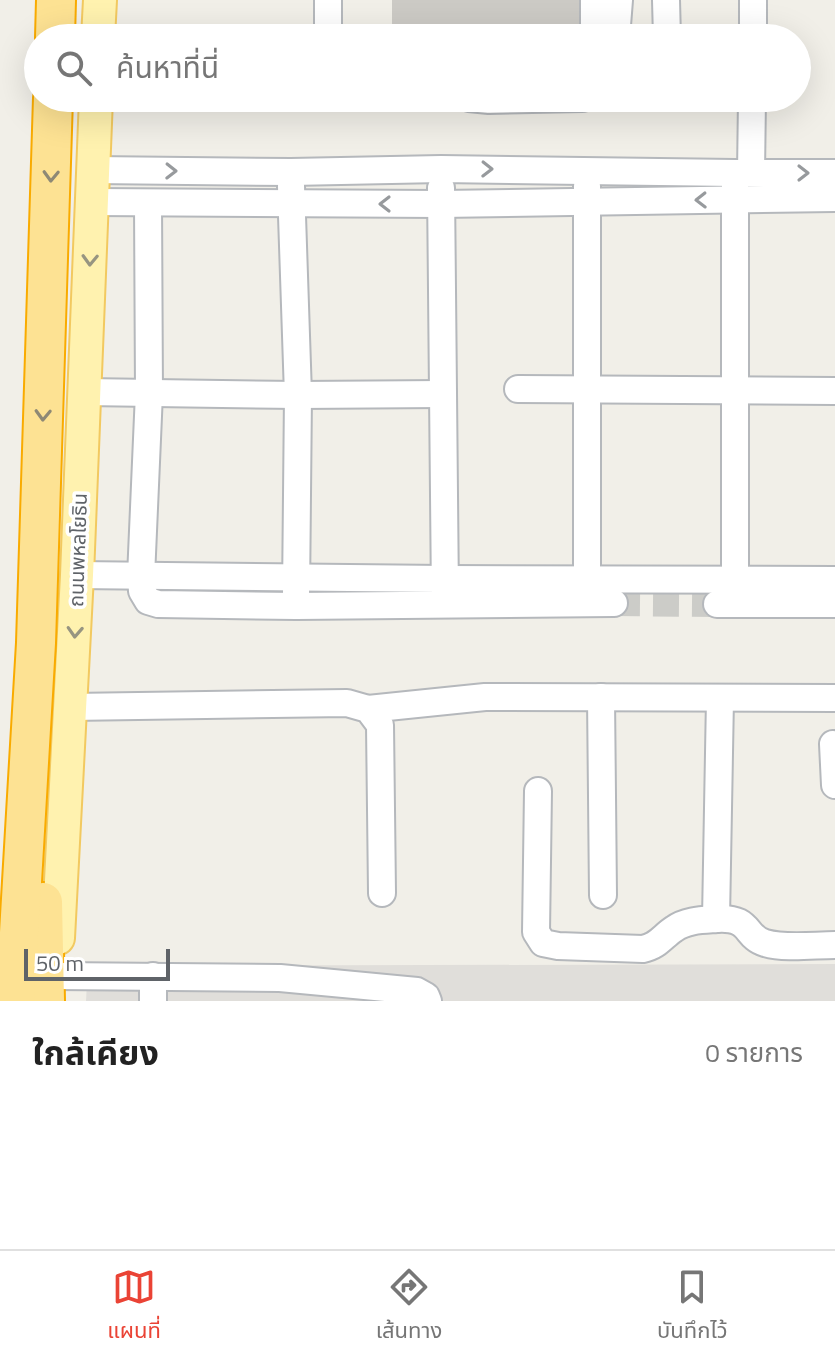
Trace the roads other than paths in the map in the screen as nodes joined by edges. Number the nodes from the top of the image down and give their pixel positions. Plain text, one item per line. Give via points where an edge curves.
1 (56, 0) edge
2 (100, 0) edge
3 (328, 0) edge
4 (594, 0) edge
5 (619, 0) edge
6 (666, 0) edge
7 (753, 0) edge
8 (55, 24) edge
9 (99, 24) edge
10 (328, 24) edge
11 (594, 24) edge
12 (617, 24) edge
13 (667, 24) edge
14 (753, 24) edge
15 (53, 112) edge
16 (95, 112) edge
17 (750, 112) edge
18 (441, 169) junction
19 (93, 170) junction
20 (588, 171) junction
21 (291, 172) junction
22 (743, 173) junction
23 (835, 173) edge
24 (835, 198) edge
25 (736, 200) junction
26 (93, 202) junction
27 (587, 202) junction
28 (148, 203) junction
29 (290, 203) junction
30 (441, 204) junction
31 (518, 389) dead end
32 (588, 390) junction
33 (737, 391) junction
34 (835, 391) edge
35 (85, 392) junction
36 (149, 393) junction
37 (443, 394) junction
38 (298, 395) junction
39 (77, 575) junction
40 (141, 577) junction
41 (295, 578) junction
42 (735, 579) junction
43 (835, 580) edge
44 (586, 591) junction
45 (445, 592) junction
46 (614, 603) tunnel mouth
47 (717, 604) tunnel mouth
48 (835, 604) edge
49 (296, 606) junction
50 (36, 643) junction
51 (601, 697) junction
52 (720, 698) junction
53 (835, 698) edge
54 (71, 707) junction
55 (368, 709) junction
56 (833, 744) edge
57 (835, 785) edge
58 (538, 791) dead end
59 (382, 893) dead end
60 (603, 895) dead end
61 (716, 919) junction
62 (835, 945) edge
63 (153, 989) edge
64 (52, 993) edge
65 (15, 1001) edge
66 (428, 1001) edge

1 - 8 highway
2 - 9 main road
3 - 10 street
4 - 11 street
5 - 12 street
6 - 13 street
7 - 14 street
15 -> 50 highway, ถนนพหลโยธิน
16 - 19 main road, ถนนพหลโยธิน
17 - 22 street
18 -> 20 street
18 - 21 street
18 - 30 street
19 -> 21 street
19 - 26 main road, ถนนพหลโยธิน
20 - 22 street
20 - 27 street
21 - 29 street
22 -> 23 street
22 - 25 street
24 - 25 street
25 -> 27 street
25 - 33 street
26 - 28 street
26 -> 35 main road, ถนนพหลโยธิน
27 - 30 street
27 - 32 street
28 - 29 street
28 - 36 street
30 -> 29 street
29 - 38 street
30 - 37 street
31 - 32 street
32 - 33 street
32 - 44 street
33 - 34 street
33 - 42 street
35 - 36 street
35 - 39 main road, ถนนพหลโยธิน
36 - 38 street
36 - 40 street
37 - 38 street
37 - 45 street
38 - 41 street
39 - 40 street
39 -> 54 main road, ถนนพหลโยธิน
40 - 41 street
40 - 49 street via 148,601 158,604
41 - 45 street
41 - 49 street
42 - 43 street
42 - 44 street
44 - 45 street
44 - 46 street
45 - 49 street
47 - 48 street
50 - 64 highway
50 - 65 highway, ถนนพหลโยธิน
51 - 52 street
51 - 55 street via 485,697
51 - 60 street
52 - 53 street
52 - 61 street
54 - 55 street via 347,703
54 - 64 main road, ถนนพหลโยธิน
55 - 59 street via 380,725
56 - 57 street
58 - 61 street via 536,932 543,943 643,949 686,922
61 - 62 street via 739,922 768,944
63 - 64 street
63 - 66 street via 280,978 417,991

